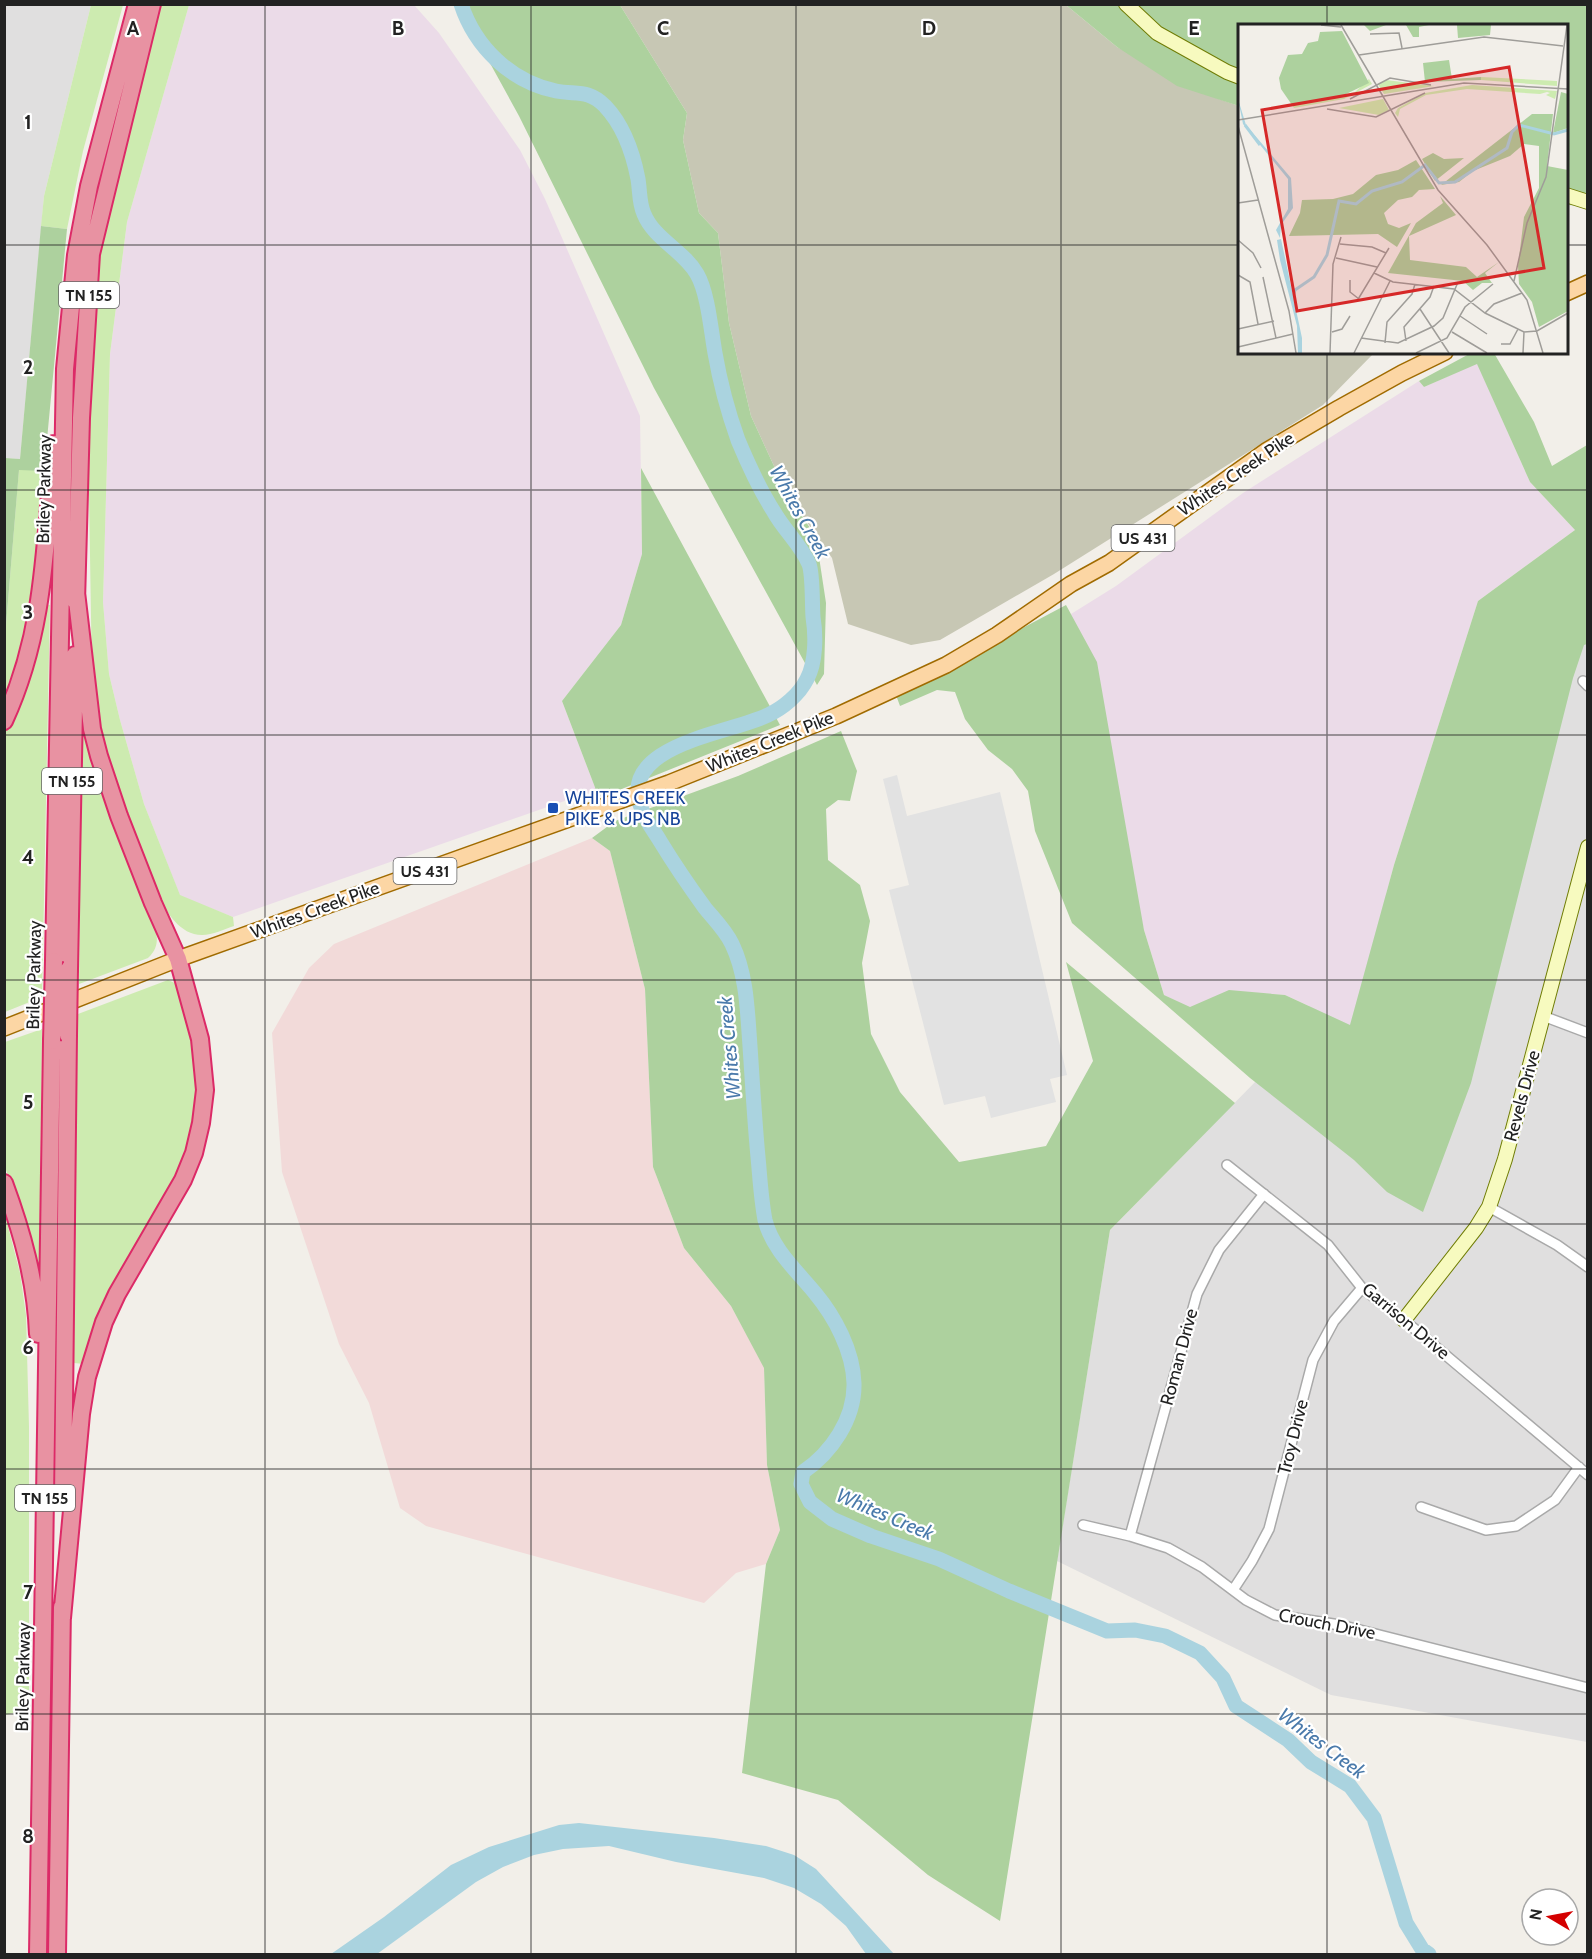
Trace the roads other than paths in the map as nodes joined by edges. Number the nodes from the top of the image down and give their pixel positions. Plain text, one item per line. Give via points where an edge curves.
1 (137, 4) edge
2 (152, 4) edge
3 (1126, 4) edge
4 (1238, 77) edge
5 (1568, 196) edge
6 (1587, 202) edge
7 (1587, 283) edge
8 (1568, 292) edge
9 (1441, 354) edge
10 (65, 369) junction
11 (76, 592) junction
12 (4, 721) edge
13 (1587, 847) edge
14 (1584, 873) edge
15 (178, 959) junction
16 (62, 965) junction
17 (1543, 1016) junction
18 (4, 1028) edge
19 (1587, 1033) edge
20 (60, 1038) junction
21 (1227, 1165) dead end
22 (4, 1183) edge
23 (1264, 1194) junction
24 (1489, 1207) junction
25 (1587, 1267) edge
26 (1362, 1288) junction
27 (1404, 1320) junction
28 (1579, 1467) junction
29 (45, 1470) junction
30 (1587, 1475) edge
31 (1421, 1507) dead end
32 (1083, 1525) dead end
33 (1130, 1536) junction
34 (1233, 1590) junction
35 (62, 1618) junction
36 (1587, 1687) edge
37 (38, 1954) edge
38 (57, 1954) edge

1 - 10 highway, Briley Parkway / TN 155 via 89,186 76,255
2 - 11 highway, Briley Parkway / TN 155 via 91,254
3 - 4 street via 1157,33
5 - 6 street
7 - 8 main road
9 - 15 main road, Whites Creek Pike / US 431 via 1266,451 1109,563 946,665 848,711 669,783
10 - 12 highway via 36,628 22,678
10 - 16 highway, Briley Parkway / TN 155
11 - 15 highway via 92,729 99,756 144,881
11 - 16 highway, Briley Parkway / TN 155
13 - 14 street, Revels Drive
14 - 17 street, Revels Drive
15 - 18 main road, Whites Creek Pike / US 431
15 - 35 highway via 204,1065 201,1123 183,1180 117,1294 94,1350 81,1414
16 - 20 highway, Briley Parkway / TN 155, bridge
17 - 19 street
17 - 24 street, Revels Drive
20 - 29 highway, Briley Parkway / TN 155
20 - 35 highway, Briley Parkway / TN 155
21 - 23 street, Garrison Drive
22 - 29 highway via 30,1264 38,1330
23 - 26 street, Garrison Drive via 1328,1245
23 - 33 street, Roman Drive via 1219,1250 1197,1294
24 - 25 street via 1557,1245
24 - 27 street, Revels Drive
26 - 27 street, Garrison Drive
26 - 34 street, Troy Drive via 1334,1321 1313,1360 1269,1529
27 - 28 street, Garrison Drive
28 - 30 street, Garrison Drive
28 - 31 street via 1555,1500 1516,1526 1486,1530
29 - 37 highway, Briley Parkway / TN 155
32 - 33 street, Crouch Drive
33 - 34 street, Crouch Drive via 1168,1548
34 - 36 street, Crouch Drive via 1275,1615 1340,1625
35 - 38 highway, Briley Parkway / TN 155

